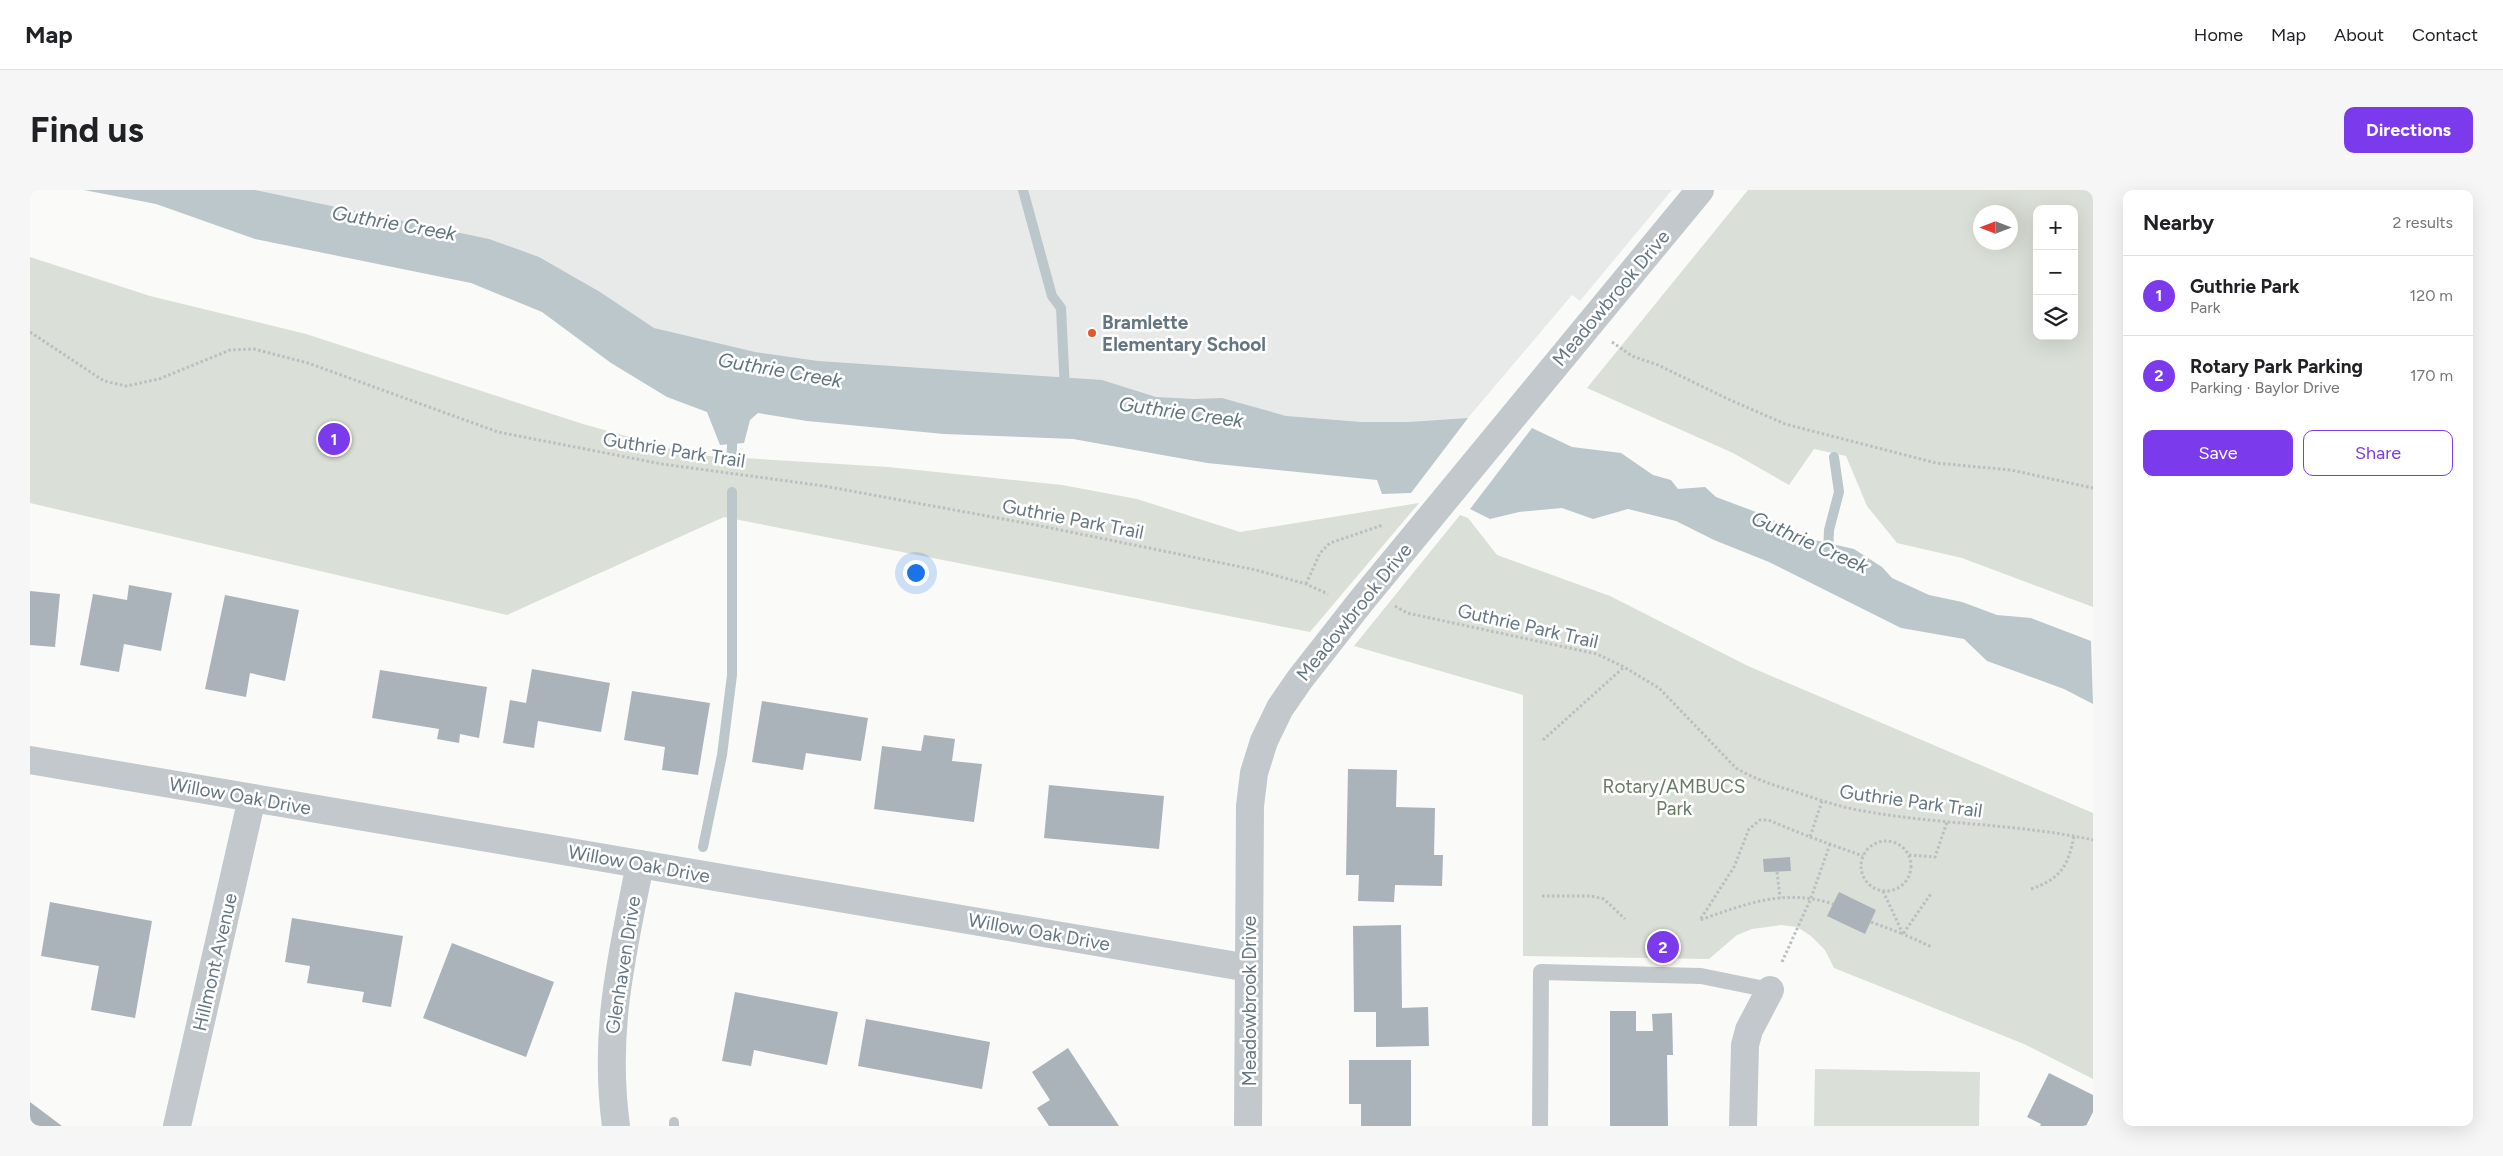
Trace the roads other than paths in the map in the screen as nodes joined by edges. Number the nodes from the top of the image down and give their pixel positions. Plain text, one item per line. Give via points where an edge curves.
1 (1700, 190) edge
2 (30, 760) edge
3 (252, 798) junction
4 (640, 864) junction
5 (1249, 968) junction
6 (1770, 990) joint
7 (177, 1126) edge
8 (616, 1126) edge
9 (1248, 1126) edge
10 (1540, 1126) edge
11 (1743, 1126) edge

1 - 5 street, Meadowbrook Drive via 1362,600 1280,708 1264,741 1251,786
2 - 3 street, Willow Oak Drive
3 - 4 street, Willow Oak Drive
3 - 7 street, Hillmont Avenue
4 - 5 street, Willow Oak Drive
4 - 8 street, Glenhaven Drive via 616,988 612,1026 610,1065
5 - 9 street, Meadowbrook Drive
6 - 10 lane via 1701,976 1541,972
6 - 11 street via 1745,1045

